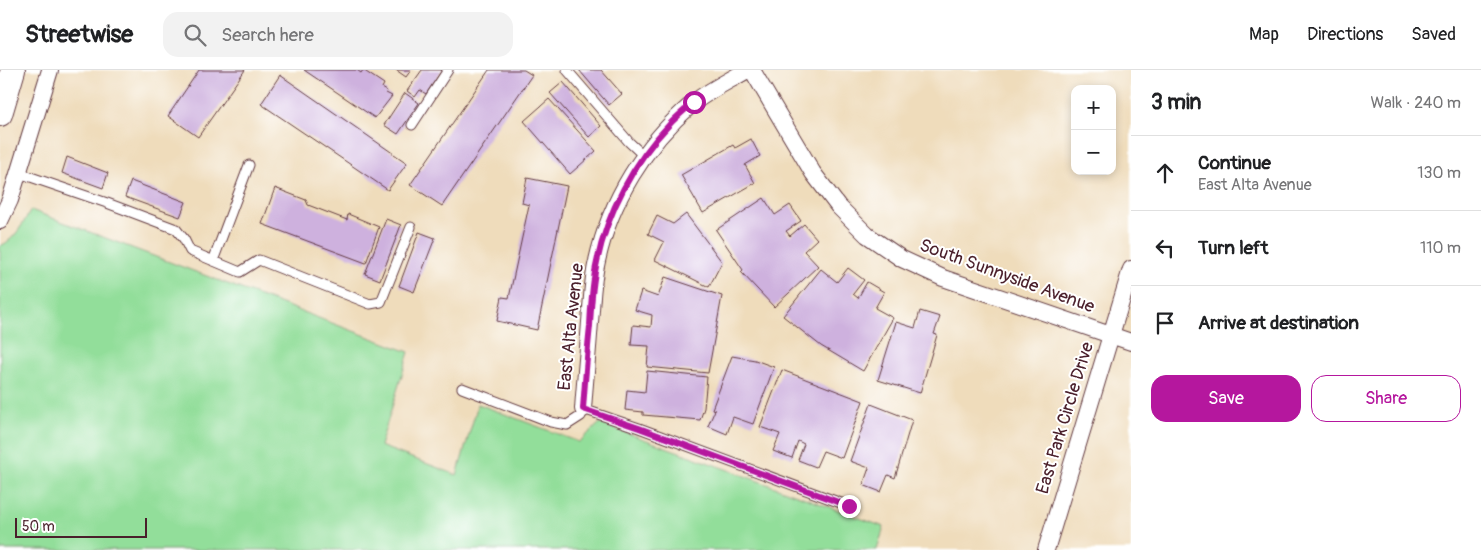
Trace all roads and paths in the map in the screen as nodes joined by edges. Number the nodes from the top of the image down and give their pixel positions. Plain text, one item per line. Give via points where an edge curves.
1 (13, 70) edge
2 (50, 70) edge
3 (448, 70) edge
4 (566, 70) edge
5 (748, 70) edge
6 (752, 70) edge
7 (0, 114) edge
8 (412, 126) dead end
9 (644, 156) junction
10 (249, 165) dead end
11 (19, 173) junction
12 (0, 221) edge
13 (412, 227) dead end
14 (213, 261) junction
15 (1131, 269) edge
16 (1112, 335) junction
17 (1131, 342) edge
18 (462, 388) dead end
19 (583, 409) junction
20 (849, 506) dead end
21 (1046, 550) edge

1 - 7 main road
2 - 11 street
3 - 8 lane
4 - 9 lane
5 - 9 street, East Alta Avenue via 694,102 668,126
6 - 16 street, South Sunnyside Avenue via 813,173 866,235 902,259 943,278
9 - 19 street, East Alta Avenue via 614,208 597,261
10 - 14 lane
11 - 12 street
11 - 14 lane via 176,229 190,251
13 - 14 lane via 381,302 370,304 259,260 240,272
15 - 16 street, East Park Circle Drive
16 - 17 street, South Sunnyside Avenue
16 - 21 street, East Park Circle Drive
18 - 19 lane via 567,425 580,416
19 - 20 lane

